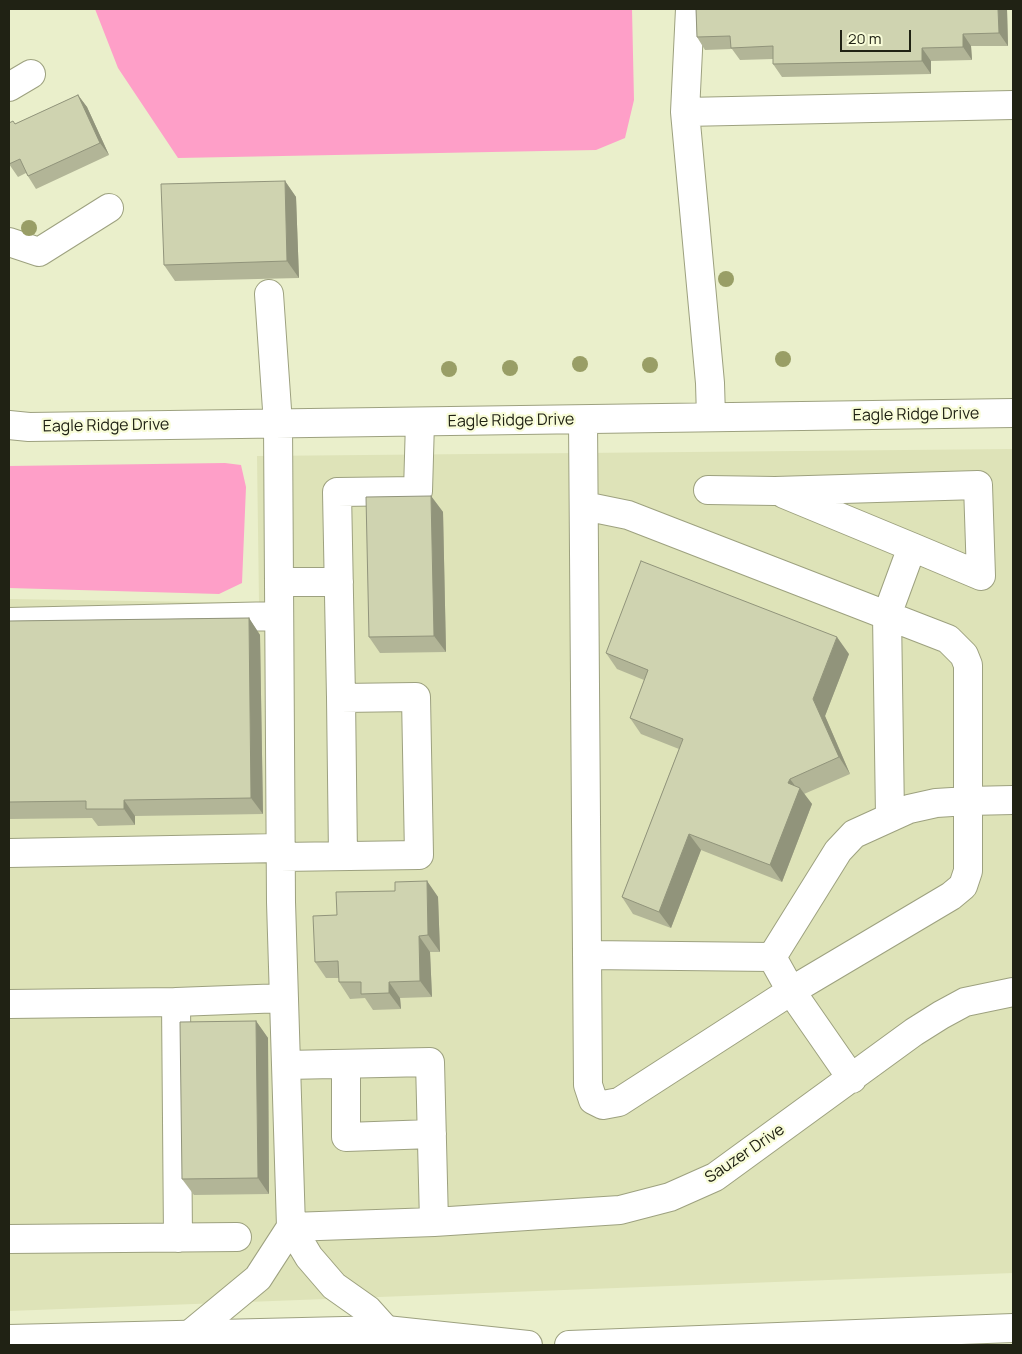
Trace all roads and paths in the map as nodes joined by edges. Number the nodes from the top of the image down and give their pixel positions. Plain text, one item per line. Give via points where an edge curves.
1 (690, 9) edge
2 (1013, 105) edge
3 (685, 112) junction
4 (109, 208) dead end
5 (9, 242) edge
6 (269, 294) dead end
7 (1013, 413) edge
8 (711, 417) junction
9 (584, 420) junction
10 (420, 422) junction
11 (278, 424) junction
12 (9, 426) edge
13 (708, 490) dead end
14 (775, 491) junction
15 (584, 506) junction
16 (912, 547) junction
17 (279, 582) junction
18 (339, 582) junction
19 (887, 615) junction
20 (279, 616) junction
21 (9, 622) edge
22 (341, 698) junction
23 (1013, 800) edge
24 (968, 801) junction
25 (890, 816) junction
26 (280, 852) junction
27 (9, 853) edge
28 (342, 856) junction
29 (588, 955) junction
30 (772, 957) junction
31 (791, 991) junction
32 (1013, 992) edge
33 (284, 998) junction
34 (176, 1002) junction
35 (9, 1004) edge
36 (346, 1064) junction
37 (286, 1065) junction
38 (852, 1078) junction
39 (432, 1134) junction
40 (434, 1222) junction
41 (291, 1227) junction
42 (238, 1237) dead end
43 (178, 1238) junction
44 (9, 1240) edge
45 (1013, 1328) edge
46 (386, 1330) junction
47 (189, 1335) junction
48 (9, 1339) edge
49 (528, 1345) edge
50 (569, 1345) edge

1 - 3 main road
2 - 3 main road
3 - 8 main road
4 - 5 main road via 39,252
6 - 11 main road
7 - 8 main road, Eagle Ridge Drive
8 - 9 main road, Eagle Ridge Drive
9 - 10 main road, Eagle Ridge Drive
9 - 15 main road
10 - 11 main road, Eagle Ridge Drive
10 - 18 main road via 418,491 337,492
11 - 12 main road, Eagle Ridge Drive
11 - 17 main road
13 - 14 main road
14 - 16 main road
14 - 16 main road via 978,485 981,576
15 - 19 main road via 628,515
15 - 29 main road
16 - 19 main road
17 - 18 main road
17 - 20 main road
18 - 22 main road
19 - 24 main road via 948,639 964,655 968,665
19 - 25 main road
20 - 21 main road
20 - 26 main road
22 - 28 main road
22 - 28 main road via 416,697 419,855
23 - 24 main road
24 - 25 main road via 909,808
24 - 31 main road via 968,871 963,886
25 - 30 main road via 854,834 838,850
26 - 27 main road
26 - 28 main road
26 - 33 main road
29 - 30 main road
29 - 31 main road via 588,1085 593,1100 603,1105 618,1102
30 - 31 main road
31 - 38 main road
32 - 38 main road, Sauzer Drive via 965,1002 940,1015
33 - 34 main road
33 - 37 main road
34 - 35 main road
34 - 43 main road
36 - 37 main road
36 - 39 main road via 430,1062
36 - 39 main road via 346,1137
37 - 41 main road
38 - 40 main road, Sauzer Drive via 715,1178 670,1197 620,1210
39 - 40 main road
40 - 41 main road, Sauzer Drive
41 - 46 main road via 309,1257 334,1286 368,1310
41 - 47 main road via 258,1278
42 - 43 main road
43 - 44 main road
45 - 50 main road
46 - 47 main road
46 - 49 main road
47 - 48 main road

